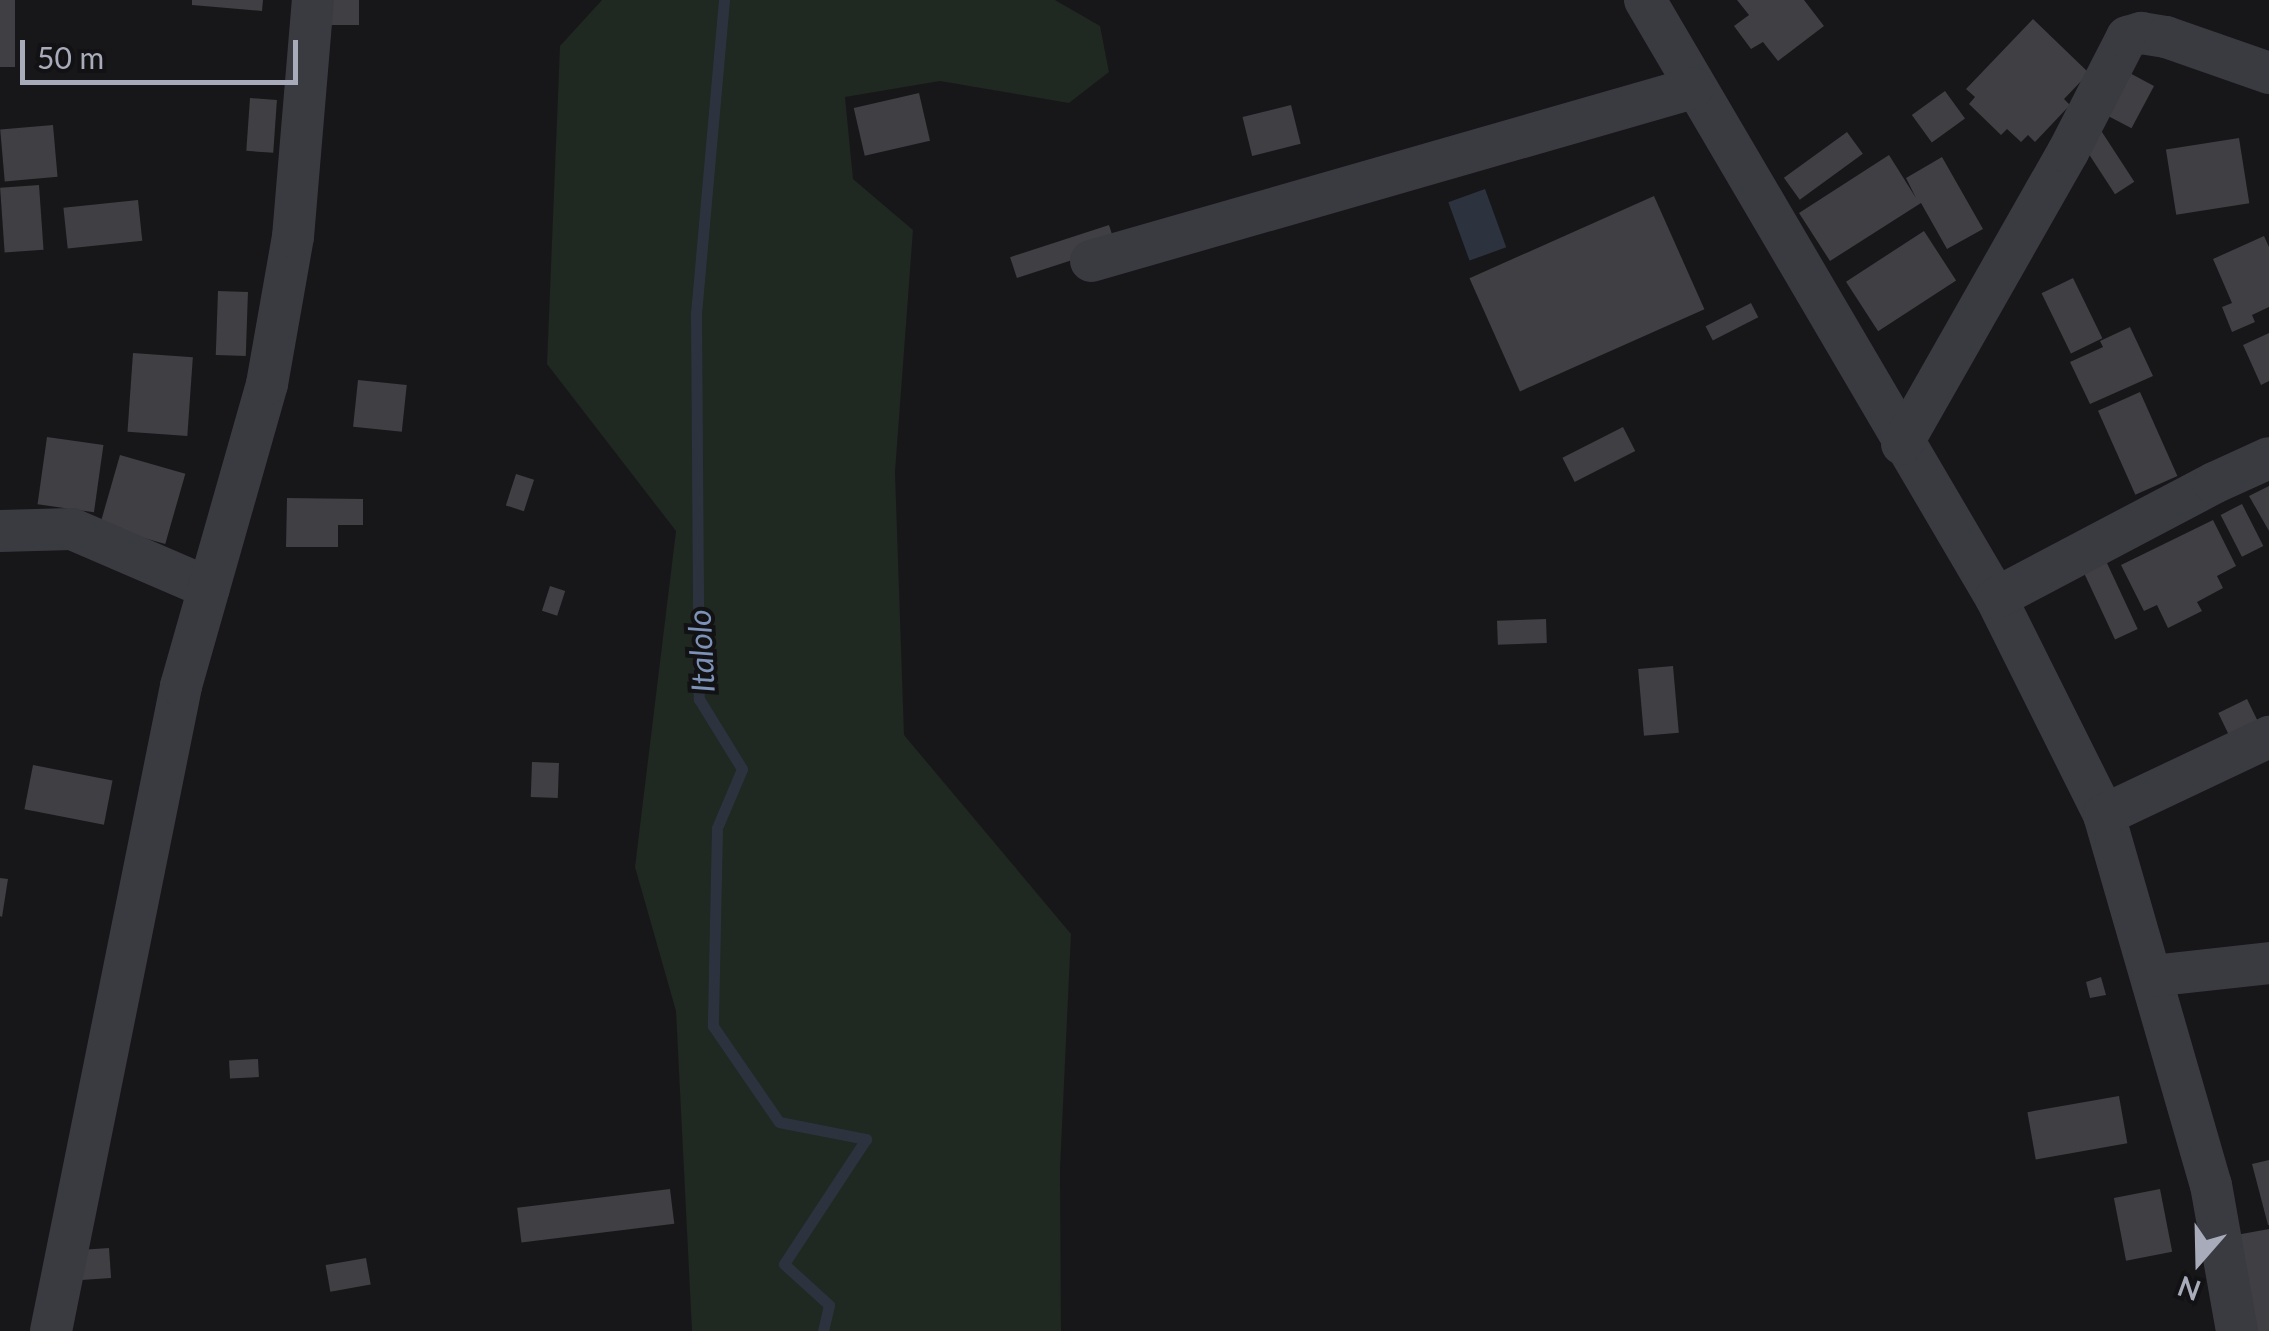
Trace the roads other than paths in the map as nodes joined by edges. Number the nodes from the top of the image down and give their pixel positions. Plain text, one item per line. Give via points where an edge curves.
1 (314, 0) edge
2 (1645, 0) edge
3 (2269, 73) edge
4 (1693, 88) junction
5 (1091, 261) dead end
6 (1902, 444) junction
7 (2269, 458) edge
8 (0, 531) edge
9 (209, 588) junction
10 (1996, 598) junction
11 (2269, 737) edge
12 (2104, 815) junction
13 (2269, 962) edge
14 (2152, 976) junction
15 (51, 1331) edge
16 (2237, 1331) edge

1 - 9 street via 293,238 268,384
2 - 4 street
3 - 6 street via 2166,37 2127,36
4 - 5 street
4 - 6 street
6 - 10 street
7 - 10 street
8 - 9 street via 72,529
9 - 15 street via 177,705
10 - 12 street
11 - 12 street
12 - 14 street
13 - 14 street
14 - 16 street via 2210,1185

